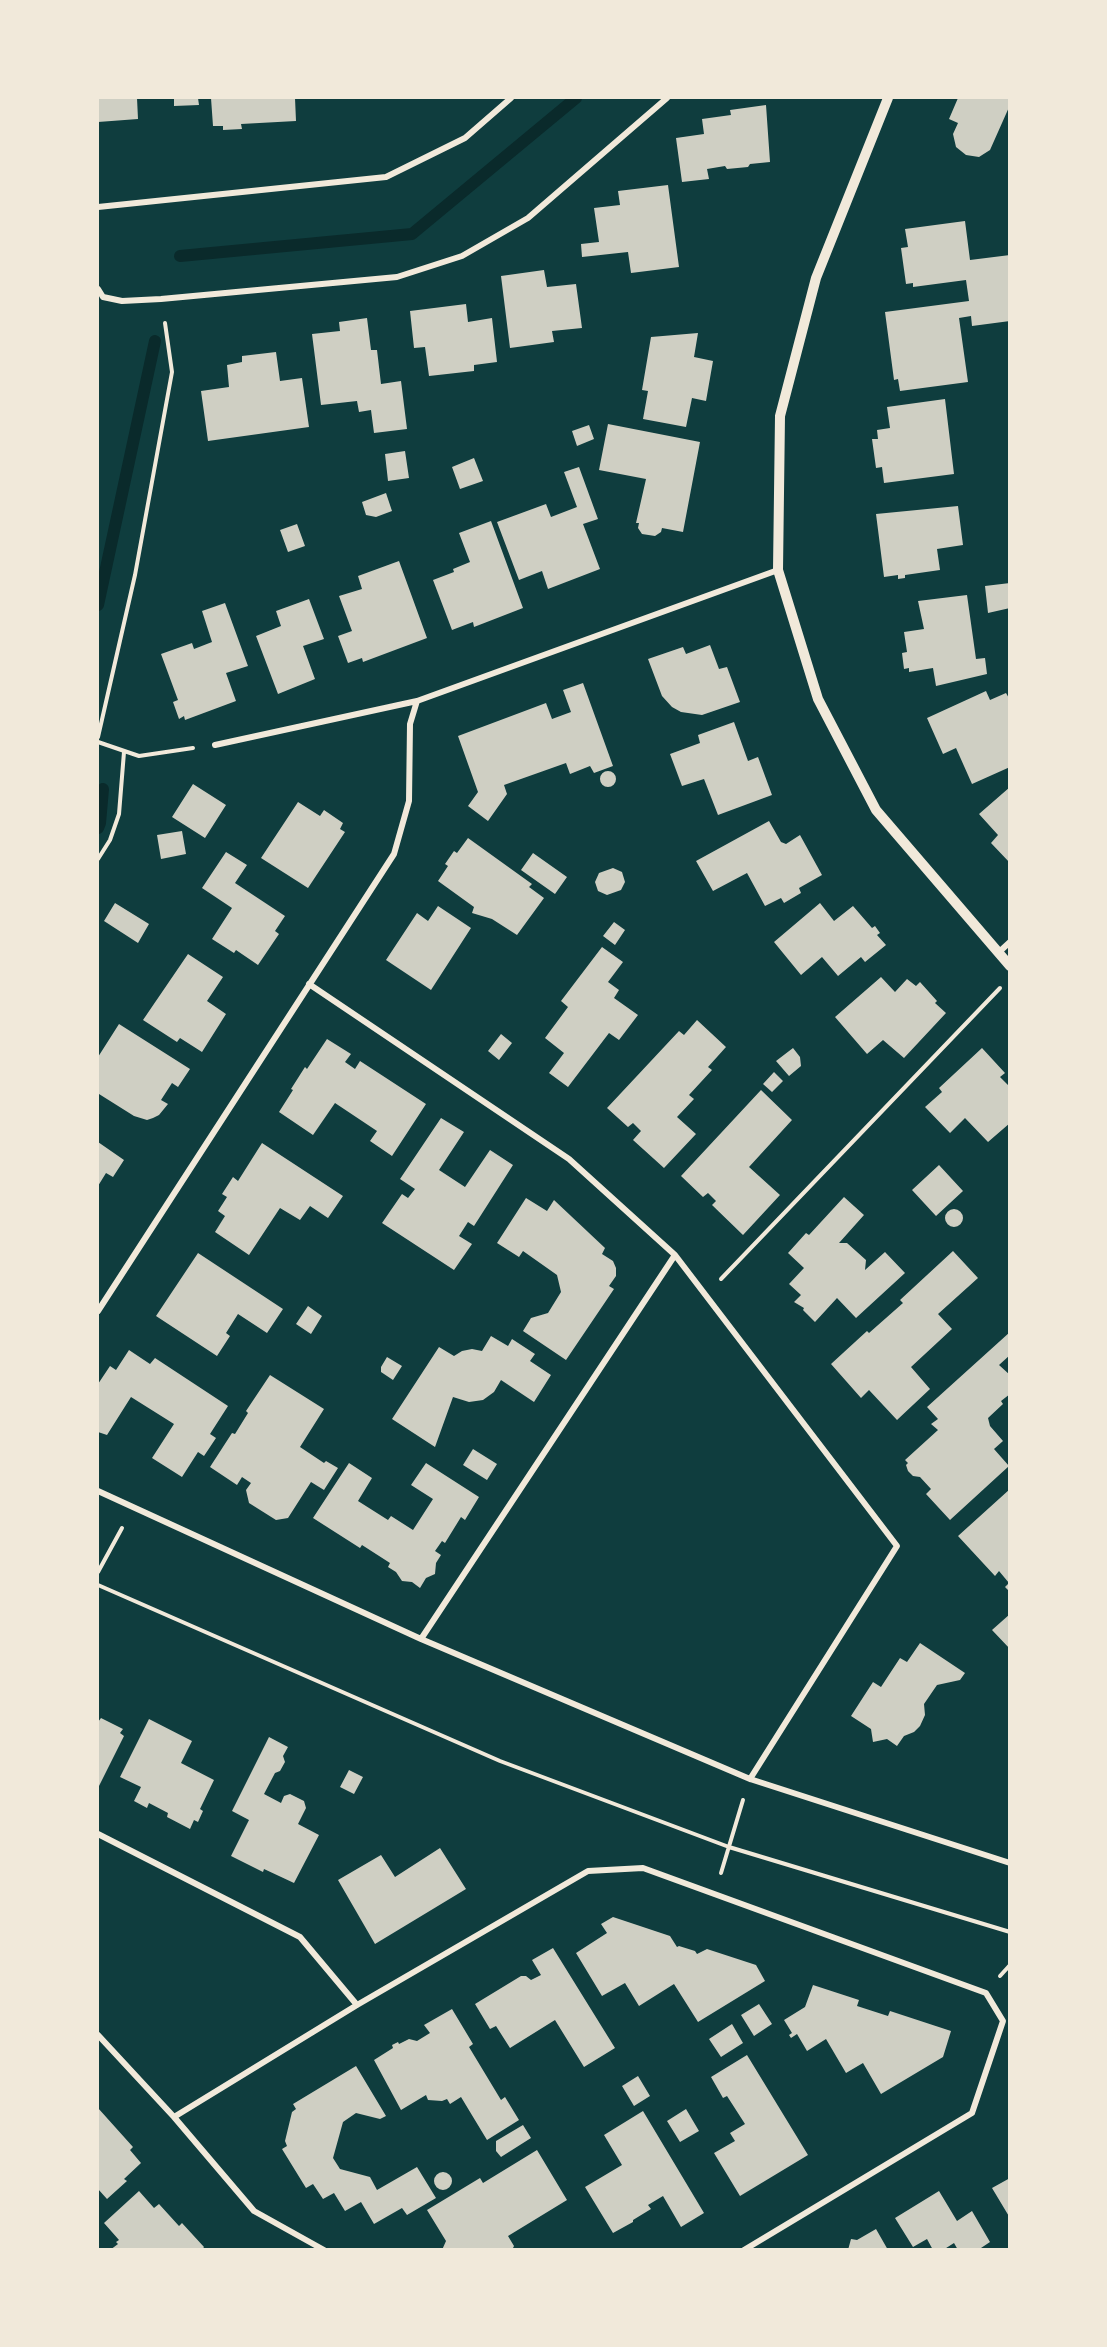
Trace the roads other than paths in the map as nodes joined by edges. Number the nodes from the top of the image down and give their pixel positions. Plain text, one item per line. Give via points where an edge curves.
1 (510, 98) edge
2 (667, 98) edge
3 (888, 98) edge
4 (98, 207) edge
5 (98, 289) edge
6 (778, 570) junction
7 (417, 701) junction
8 (215, 745) road end
9 (1010, 942) edge
10 (998, 953) junction
11 (1010, 966) edge
12 (309, 984) junction
13 (675, 1255) junction
14 (98, 1311) edge
15 (98, 1491) edge
16 (421, 1639) junction
17 (750, 1779) junction
18 (98, 1834) edge
19 (1010, 1863) edge
20 (357, 2004) junction
21 (98, 2035) edge
22 (174, 2117) junction
23 (324, 2250) edge
24 (744, 2250) edge

1 - 4 street via 465,138 386,177
2 - 5 street via 528,218 462,256 397,277 161,299 122,301 103,297
3 - 6 street via 816,278 780,416
6 - 7 street
6 - 10 street via 818,699 876,810
7 - 8 street
7 - 12 street via 410,724 409,801 394,854
9 - 10 street
10 - 11 street
12 - 13 street via 569,1159
12 - 14 street
13 - 16 street
13 - 17 street via 897,1546
15 - 16 street
16 - 17 street
17 - 19 street
18 - 20 street via 300,1937
20 - 22 street
20 - 24 street via 588,1871 643,1868 986,1993 1004,2021 972,2112
21 - 22 street
22 - 23 street via 254,2211

